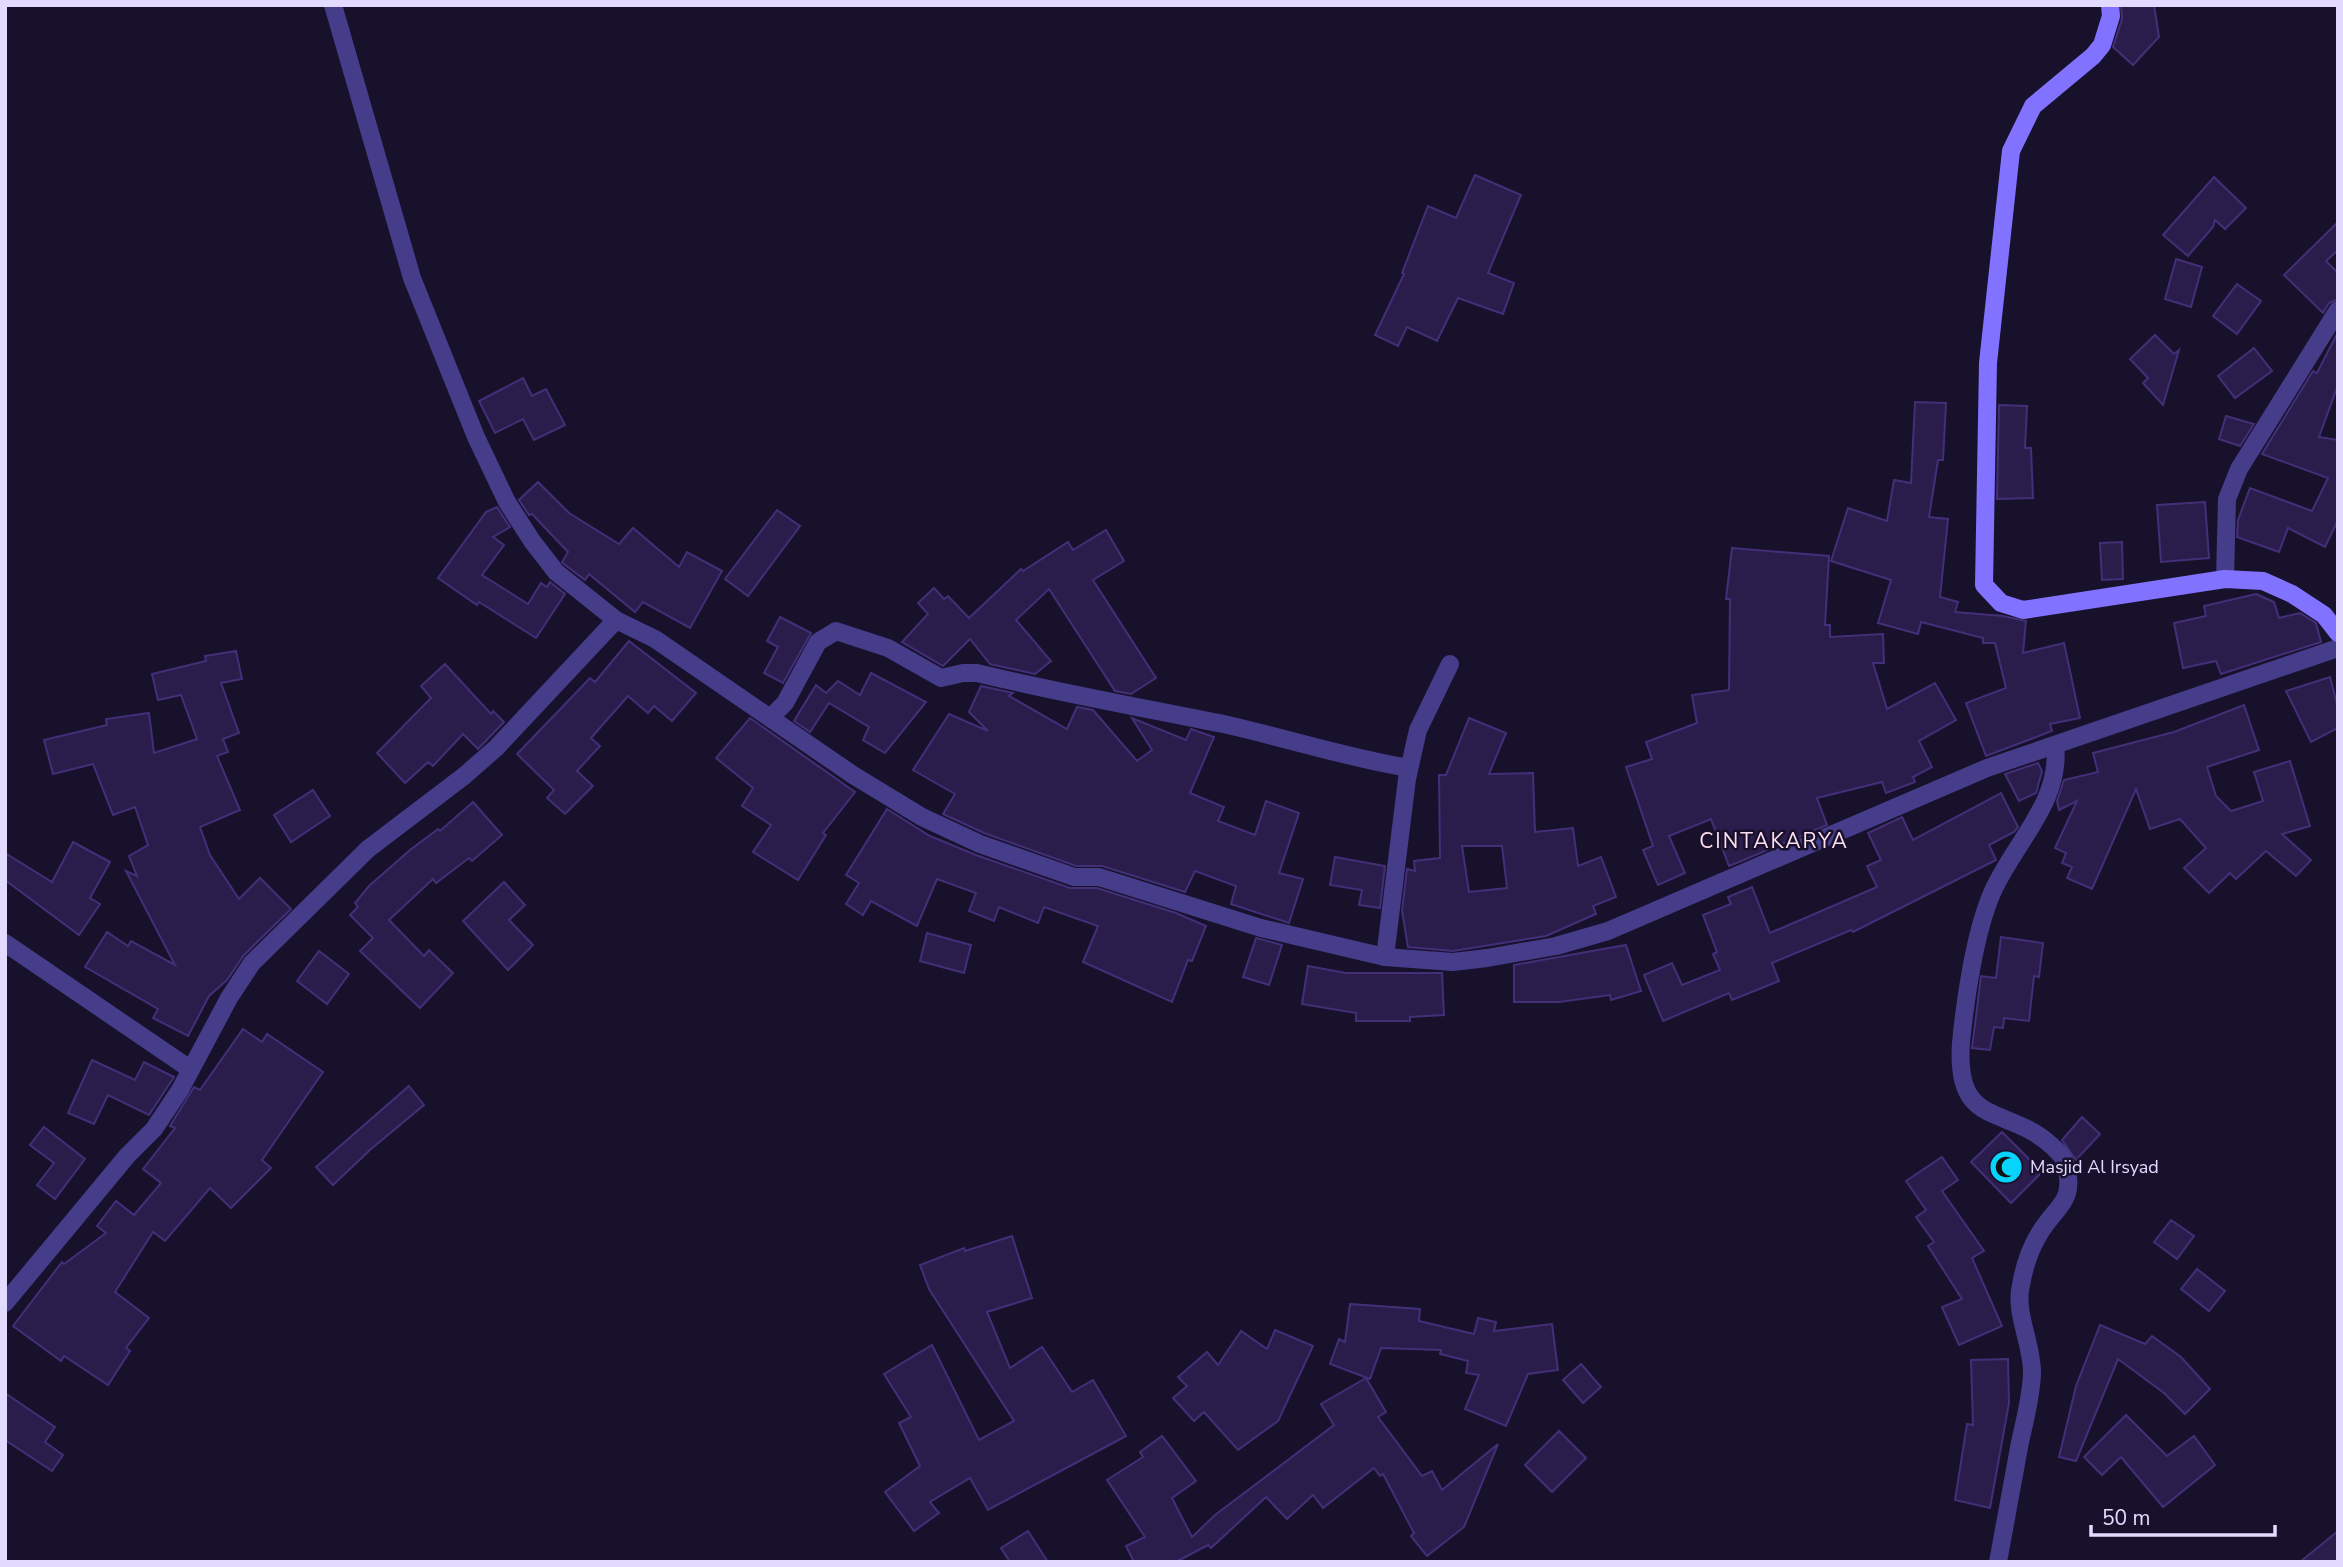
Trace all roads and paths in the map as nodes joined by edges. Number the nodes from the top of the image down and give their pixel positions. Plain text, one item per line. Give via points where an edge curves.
1 (333, 5) edge
2 (2110, 5) edge
3 (2338, 310) edge
4 (2225, 579) junction
5 (616, 620) junction
6 (2338, 633) edge
7 (2338, 648) edge
8 (1450, 664) dead end
9 (771, 717) junction
10 (2054, 745) junction
11 (1409, 768) junction
12 (5, 943) edge
13 (1385, 957) junction
14 (190, 1069) junction
15 (5, 1303) edge
16 (1998, 1562) edge

1 - 5 street via 412,278 476,437 507,502 532,541 556,572
2 - 4 main road via 2102,45 2033,106 2011,151 1988,363 1984,585 2001,603 2022,610
3 - 4 street via 2239,469 2227,499
4 - 6 main road via 2263,580 2324,615
5 - 9 street via 655,639
5 - 14 street via 496,748 368,849 276,936 251,963
7 - 10 street
8 - 11 street via 1418,730
9 - 11 street via 785,703 818,642 836,631 888,648 941,678 977,673
9 - 13 street via 922,817 1027,862 1074,877 1099,877 1249,925
10 - 13 street via 1987,768 1608,931 1556,946 1453,962
10 - 16 street via 2056,760 2049,791 1996,885 1984,916 1961,1044 1960,1079 1969,1095 1985,1112 2042,1136 2064,1158 2070,1184 2065,1204 2039,1233 2020,1289 2032,1374
11 - 13 street
12 - 14 street
14 - 15 street via 154,1129

